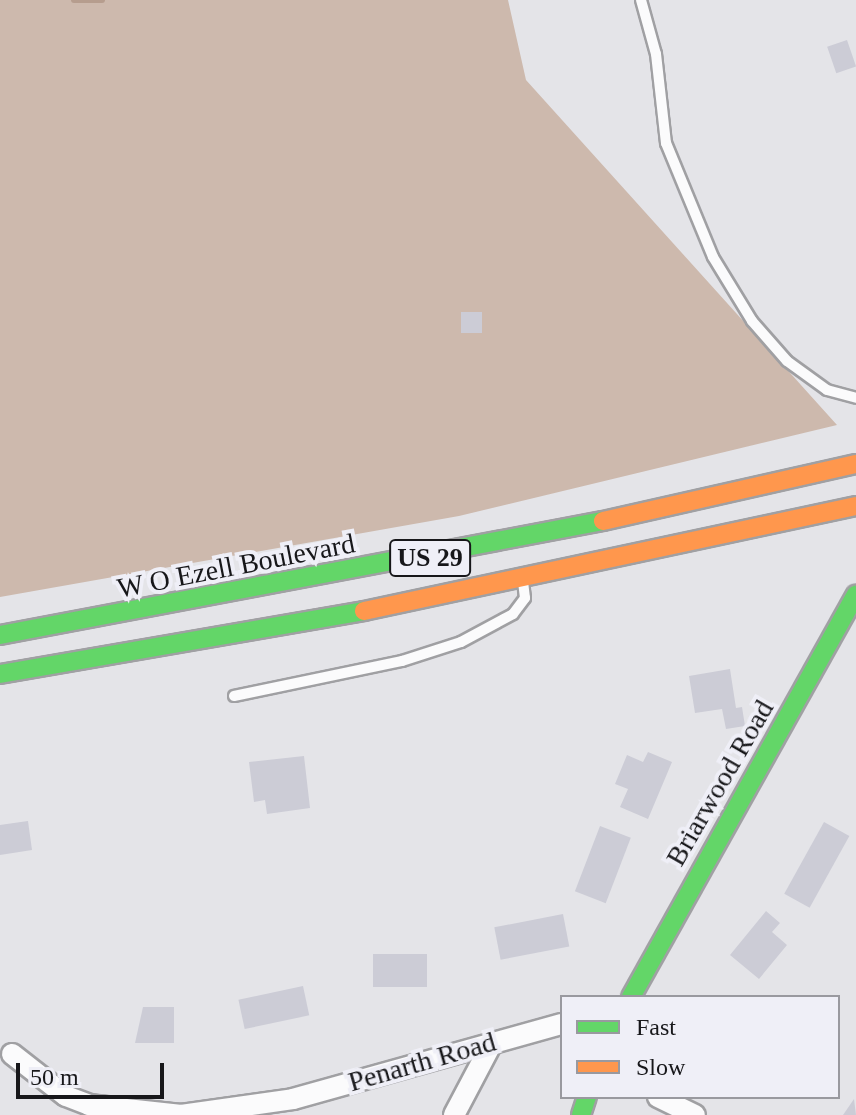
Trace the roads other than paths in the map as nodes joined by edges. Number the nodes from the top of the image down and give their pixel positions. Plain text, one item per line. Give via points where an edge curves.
1 (641, 0) edge
2 (856, 398) edge
3 (856, 464) edge
4 (856, 506) edge
5 (520, 540) junction
6 (528, 578) junction
7 (856, 595) edge
8 (0, 635) edge
9 (0, 674) edge
10 (234, 696) dead end
11 (632, 995) edge
12 (560, 1025) edge
13 (492, 1043) junction
14 (6, 1050) edge
15 (662, 1099) edge
16 (454, 1115) edge
17 (695, 1115) edge

1 - 2 lane via 656,54 666,143 713,257 752,321 787,361 827,390
3 - 5 main road, W O Ezell Boulevard / US 29
4 - 6 main road, US 29
5 - 6 main road
5 - 8 main road, W O Ezell Boulevard / US 29
6 - 9 main road, US 29 via 185,645
6 - 10 lane via 525,598 513,614 461,642 402,661
7 - 11 main road, Briarwood Road
12 - 13 street, Penarth Road
13 - 14 street, Penarth Road via 293,1099 181,1115 89,1105 66,1096
13 - 16 street
15 - 17 street

